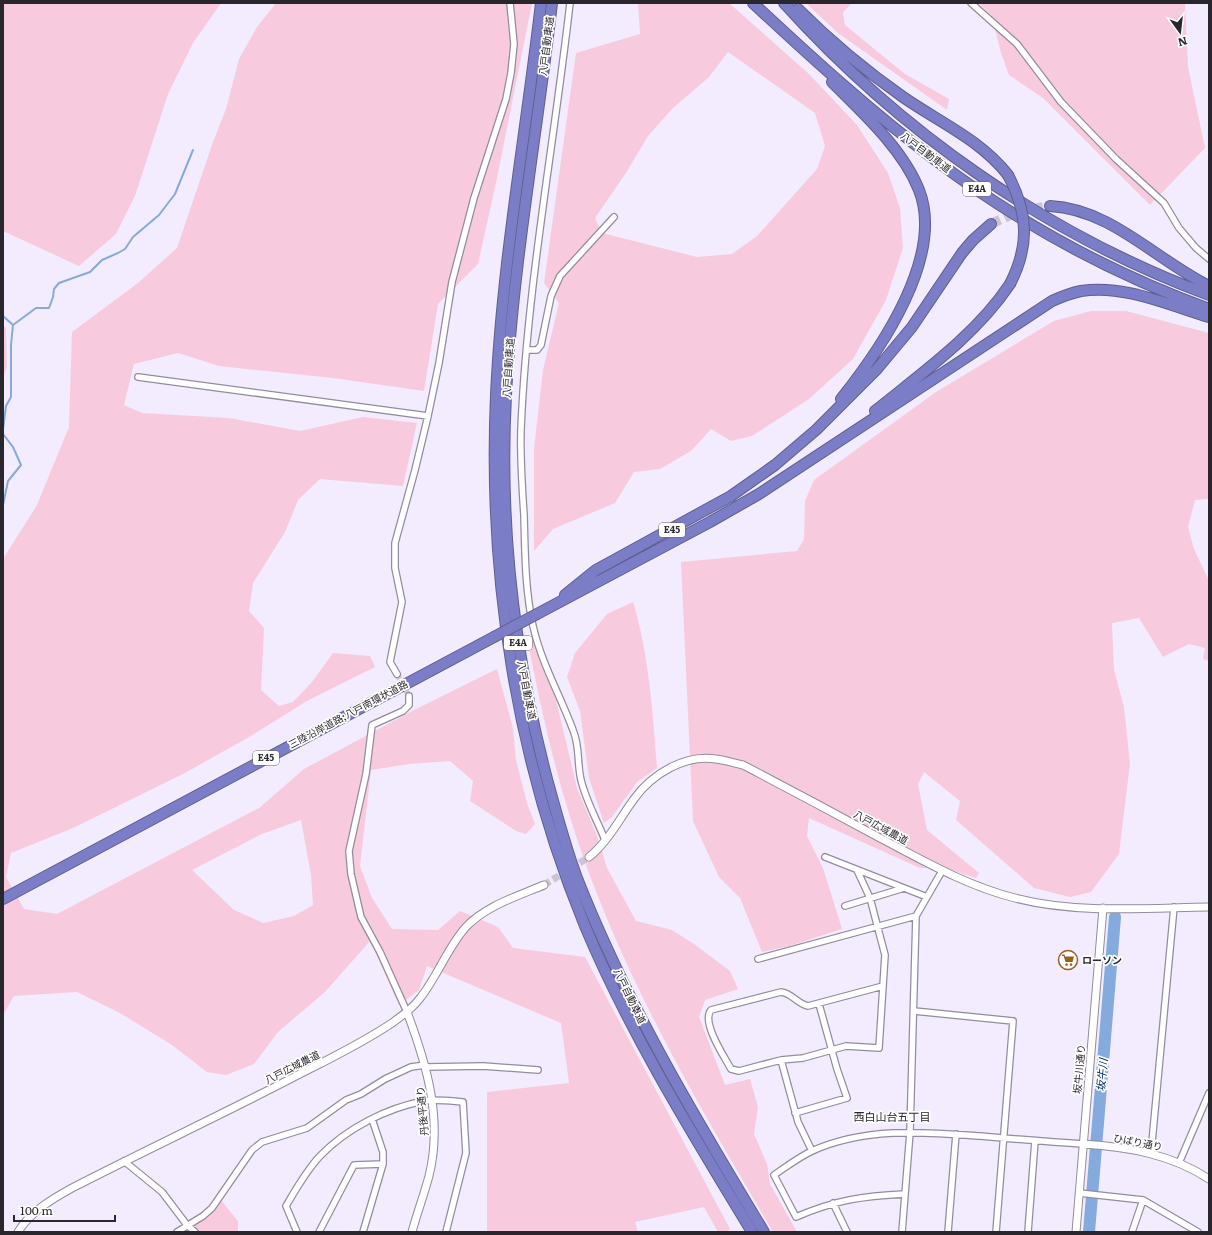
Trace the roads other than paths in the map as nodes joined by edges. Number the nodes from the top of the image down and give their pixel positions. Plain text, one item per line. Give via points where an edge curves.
1 (510, 3) edge
2 (541, 3) edge
3 (552, 3) edge
4 (570, 3) edge
5 (753, 3) edge
6 (784, 3) edge
7 (792, 3) edge
8 (971, 3) edge
9 (775, 23) junction
10 (1050, 206) tunnel mouth
11 (614, 216) dead end
12 (991, 224) tunnel mouth
13 (1209, 259) edge
14 (1209, 286) edge
15 (1209, 295) edge
16 (1209, 309) edge
17 (1209, 316) edge
18 (527, 350) junction
19 (138, 377) dead end
20 (428, 416) junction
21 (797, 446) junction
22 (800, 466) junction
23 (541, 612) junction
24 (397, 674) tunnel mouth
25 (409, 696) dead end
26 (605, 840) junction
27 (589, 857) tunnel mouth
28 (825, 857) dead end
29 (857, 870) junction
30 (942, 871) junction
31 (544, 884) tunnel mouth
32 (904, 888) junction
33 (927, 897) junction
34 (870, 898) junction
35 (3, 899) edge
36 (845, 906) dead end
37 (1174, 907) junction
38 (1209, 907) edge
39 (1103, 908) junction
40 (916, 916) junction
41 (878, 926) junction
42 (758, 959) dead end
43 (883, 986) junction
44 (819, 1004) junction
45 (914, 1011) junction
46 (407, 1012) junction
47 (832, 1050) junction
48 (780, 1060) junction
49 (425, 1066) junction
50 (538, 1070) dead end
51 (1209, 1093) edge
52 (433, 1100) junction
53 (794, 1113) junction
54 (372, 1119) junction
55 (910, 1132) junction
56 (956, 1134) junction
57 (1004, 1138) junction
58 (1035, 1141) junction
59 (1086, 1144) junction
60 (812, 1151) junction
61 (1151, 1153) junction
62 (124, 1161) junction
63 (1179, 1163) junction
64 (383, 1164) junction
65 (1209, 1179) edge
66 (905, 1194) junction
67 (1082, 1194) junction
68 (1143, 1200) junction
69 (833, 1202) junction
70 (187, 1225) junction
71 (1194, 1231) edge
72 (18, 1232) edge
73 (176, 1232) edge
74 (195, 1232) edge
75 (297, 1232) edge
76 (319, 1232) edge
77 (363, 1232) edge
78 (412, 1232) edge
79 (446, 1232) edge
80 (752, 1232) edge
81 (764, 1232) edge
82 (847, 1232) edge
83 (902, 1232) edge
84 (948, 1232) edge
85 (996, 1232) edge
86 (1028, 1232) edge
87 (1076, 1232) edge
88 (1132, 1232) edge

1 - 20 street via 514,44 506,99 474,198 452,282
2 - 80 highway, 八戸自動車道 / E4A via 502,308 496,394 495,488 498,558 513,674 544,807 562,866 586,928 647,1053
3 - 81 highway, 八戸自動車道 / E4A via 513,304 506,398 505,482 508,556 522,668 536,736 556,810 576,874 598,928 660,1055
4 - 18 street via 530,306
5 - 9 highway, 八戸自動車道 / E4A
6 - 15 highway, 八戸自動車道 / E4A via 817,39 877,96 941,147 1007,194 1082,238
7 - 22 highway, bridge via 876,77 990,154 1008,175 1021,206 1024,236 1021,259 1010,284 989,311 960,340 873,412
8 - 13 street via 1017,44 1061,102 1116,159 1164,203 1179,228
9 - 16 highway, 八戸自動車道 / E4A via 907,138 997,203 1081,252 1143,282
9 - 21 highway via 851,101 902,160 919,189 926,218 923,248 918,265 881,345 835,406
10 - 14 highway via 1076,209 1101,219
11 - 18 street via 560,276 551,296 541,345 536,350
12 - 21 highway via 962,253 912,327 877,369 837,411
17 - 22 highway via 1121,292 1094,290 1066,295 1027,316
18 - 26 street via 521,430 529,605 536,636 574,731 579,753 580,778
19 - 20 street
20 - 24 street via 394,543 395,568 402,602 390,662
21 - 23 highway, 三陸沿岸道路;八戸南環状道路 / E45 via 732,496 596,570
22 - 23 highway, 三陸沿岸道路;八戸南環状道路 / E45 via 735,508
23 - 35 highway, 三陸沿岸道路;八戸南環状道路 / E45, bridge
25 - 46 street via 409,705 403,711 372,725 366,774 349,851 351,874 361,917
26 - 27 street, 八戸広域農道
26 - 30 street, 八戸広域農道 via 635,797 650,781 680,762 716,759 743,766
28 - 29 street
29 - 32 street
29 - 34 street
30 - 33 street
30 - 39 street, 八戸広域農道 via 980,888 1016,898 1052,905
31 - 46 street, 八戸広域農道 via 506,901 480,916 466,928 421,997
32 - 33 street
32 - 34 street
33 - 40 street
34 - 36 street
34 - 41 street
37 - 38 street, 八戸広域農道
37 - 39 street, 八戸広域農道
37 - 61 street
39 - 59 street, 坂牛川通り
40 - 41 street
40 - 45 street
41 - 42 street
41 - 43 street via 885,955
43 - 44 street
43 - 47 street via 879,1048 846,1046
44 - 47 street
44 - 48 street via 802,1005 787,993 781,992 711,1010 707,1017 712,1034 731,1068 739,1071
45 - 55 street
45 - 57 street via 1014,1021
46 - 49 street, 丹後平通り
46 - 62 street, 八戸広域農道 via 353,1047
47 - 48 street via 803,1058
47 - 53 street via 848,1098
48 - 53 street
49 - 50 street via 483,1066
49 - 52 street, 丹後平通り
49 - 70 street via 411,1067 385,1079 346,1100 308,1128 262,1142 252,1150 212,1208
51 - 63 street
52 - 54 street via 387,1112
52 - 78 street, 丹後平通り via 434,1150
52 - 79 street via 463,1102 466,1153
53 - 60 street
54 - 64 street via 384,1152
54 - 75 street via 347,1134 321,1156 299,1184 286,1206
55 - 56 street
55 - 60 street via 868,1135
55 - 66 street
56 - 57 street
56 - 84 street
57 - 58 street
57 - 85 street
58 - 59 street
58 - 86 street
59 - 61 street, ひばり通り
59 - 67 street, 坂牛川通り
60 - 69 street via 774,1175 796,1217
61 - 63 street, ひばり通り
62 - 70 street via 162,1192
62 - 72 street, 八戸広域農道 via 48,1202
63 - 65 street, ひばり通り
64 - 76 street via 354,1164
64 - 77 street
66 - 69 street via 868,1195
66 - 83 street
67 - 68 street
67 - 87 street, 坂牛川通り
68 - 71 street
68 - 88 street
69 - 82 street
70 - 73 street
70 - 74 street

